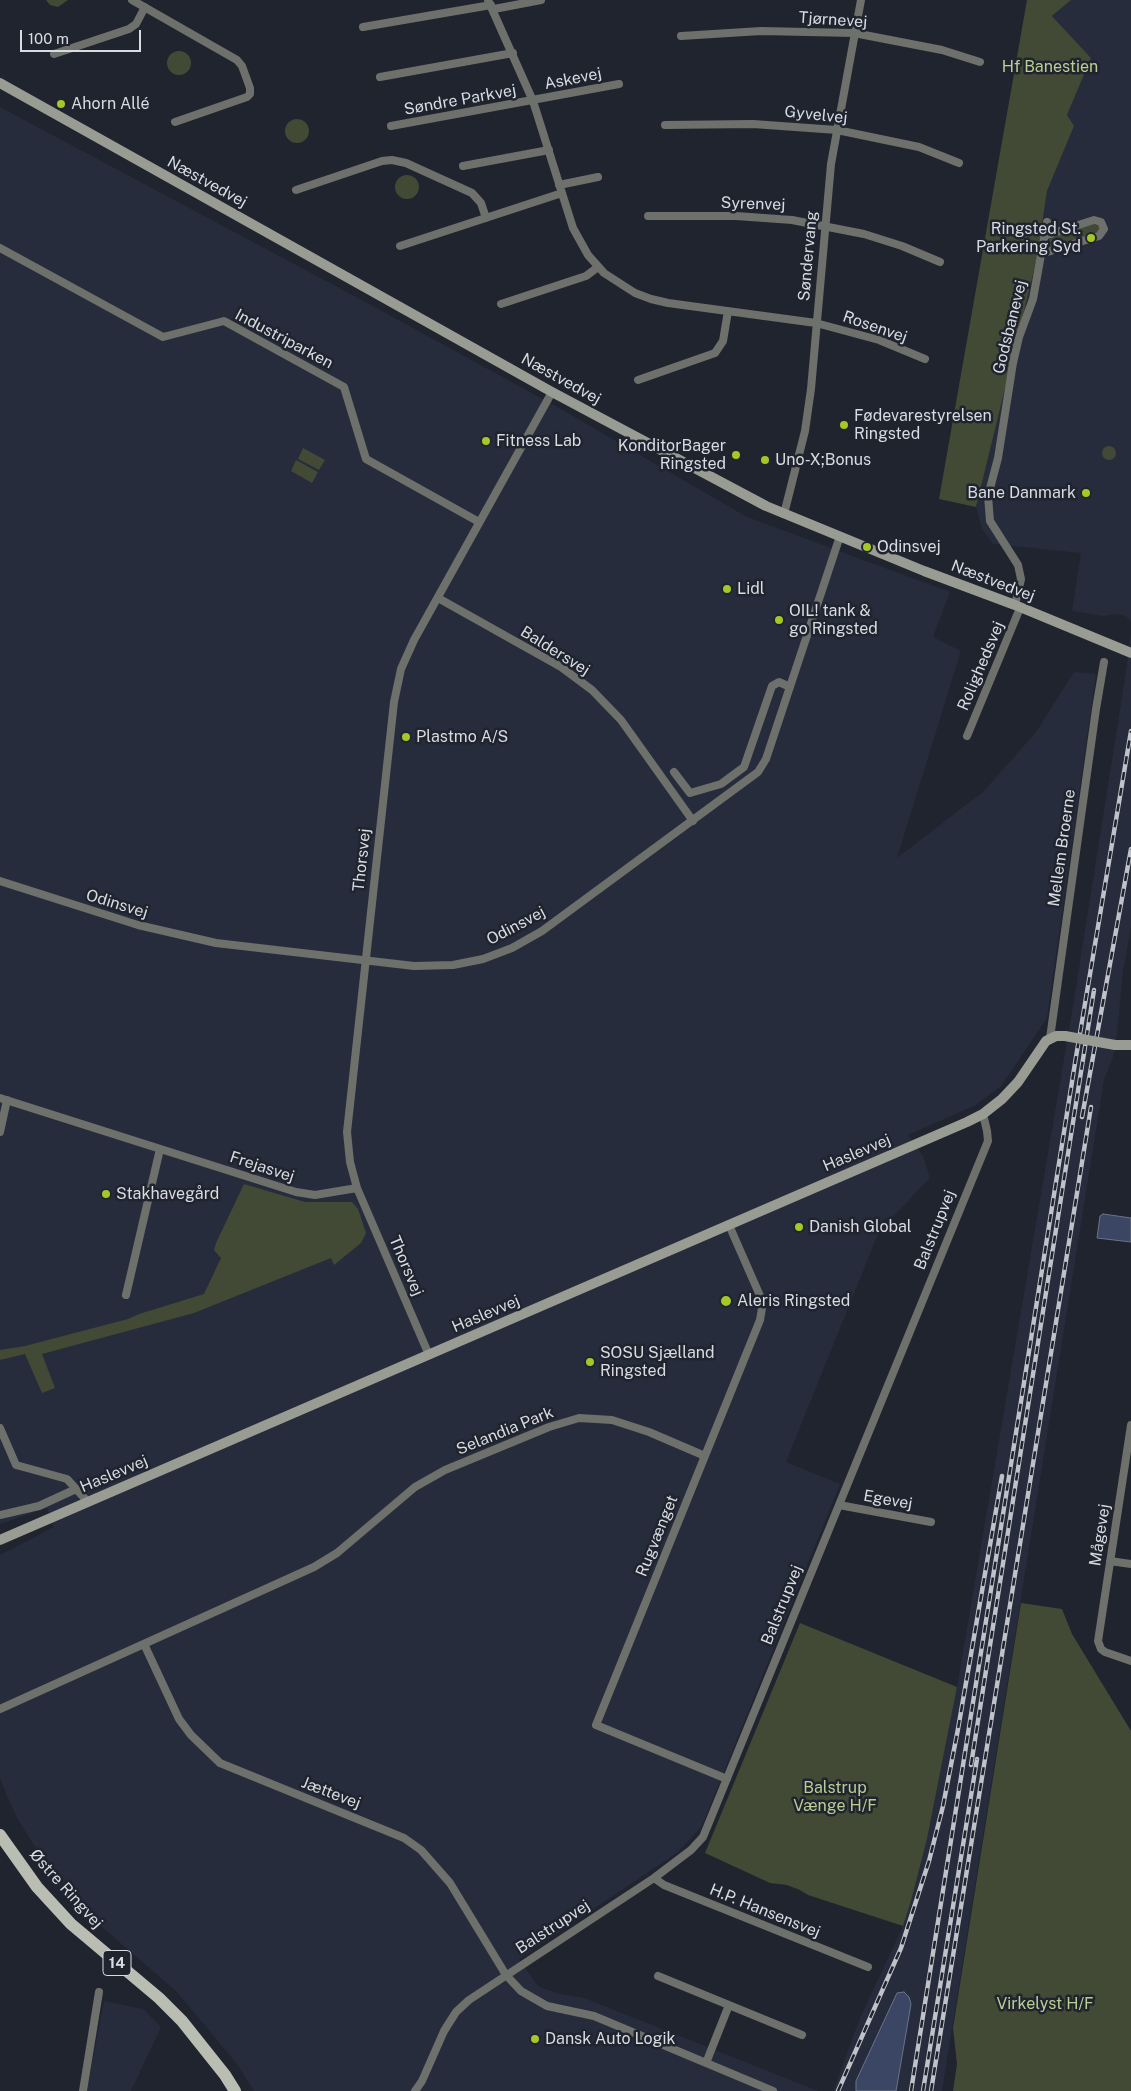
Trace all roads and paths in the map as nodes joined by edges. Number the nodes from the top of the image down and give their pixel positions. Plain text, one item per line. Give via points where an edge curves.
1 (132, 0) edge
2 (541, 0) edge
3 (861, 0) edge
4 (491, 4) edge
5 (145, 7) junction
6 (363, 28) dead end
7 (854, 33) junction
8 (681, 36) dead end
9 (513, 53) junction
10 (54, 54) dead end
11 (980, 62) dead end
12 (380, 77) dead end
13 (0, 83) edge
14 (619, 84) dead end
15 (533, 101) junction
16 (175, 122) dead end
17 (665, 125) dead end
18 (391, 126) dead end
19 (837, 130) junction
20 (549, 150) junction
21 (959, 163) dead end
22 (463, 166) dead end
23 (598, 176) dead end
24 (559, 184) junction
25 (296, 190) dead end
26 (562, 193) junction
27 (648, 216) dead end
28 (486, 218) junction
29 (1048, 222) dead end
30 (824, 225) junction
31 (1044, 236) junction
32 (400, 246) dead end
33 (0, 248) edge
34 (1041, 254) junction
35 (940, 262) dead end
36 (598, 267) junction
37 (500, 304) dead end
38 (728, 311) junction
39 (816, 323) junction
40 (925, 359) dead end
41 (638, 380) dead end
42 (552, 392) junction
43 (784, 514) junction
44 (479, 522) junction
45 (840, 536) junction
46 (438, 598) junction
47 (1018, 606) junction
48 (1127, 652) edge
49 (1104, 662) dead end
50 (790, 687) junction
51 (967, 736) dead end
52 (674, 772) dead end
53 (729, 778) junction
54 (737, 788) junction
55 (693, 821) junction
56 (0, 881) edge
57 (365, 960) junction
58 (1050, 1038) junction
59 (1131, 1045) edge
60 (3, 1099) edge
61 (983, 1114) junction
62 (0, 1132) edge
63 (160, 1149) junction
64 (357, 1188) junction
65 (730, 1225) junction
66 (126, 1295) dead end
67 (429, 1355) junction
68 (1131, 1425) edge
69 (0, 1428) edge
70 (705, 1456) junction
71 (1127, 1475) edge
72 (76, 1489) junction
73 (88, 1502) junction
74 (839, 1505) junction
75 (0, 1515) edge
76 (931, 1522) dead end
77 (0, 1540) edge
78 (1110, 1561) junction
79 (1131, 1564) edge
80 (144, 1644) junction
81 (1131, 1661) edge
82 (0, 1709) edge
83 (727, 1779) junction
84 (0, 1835) edge
85 (654, 1878) junction
86 (868, 1967) dead end
87 (506, 1975) junction
88 (658, 1976) dead end
89 (99, 1992) dead end
90 (729, 2005) junction
91 (802, 2035) dead end
92 (706, 2062) junction
93 (83, 2091) edge
94 (235, 2091) edge
95 (415, 2091) edge
96 (773, 2091) edge

1 - 5 street
2 - 4 street
3 - 7 street, Søndervang
4 - 6 street
4 - 9 street, Søndre Parkvej
5 - 10 street via 136,24 129,29
5 - 16 street via 238,60 250,88 247,97
7 - 8 street, Tjørnevej via 761,31
7 - 11 street, Tjørnevej via 942,50
7 - 19 street, Søndervang
9 - 12 street
9 - 15 street, Søndre Parkvej
13 - 42 street, Næstvedvej
14 - 15 street, Askevej
15 - 18 street, Søndre Parkvej
15 - 20 street, Søndre Parkvej
17 - 19 street, Gyvelvej via 753,124
19 - 21 street, Gyvelvej via 919,147
19 - 30 street, Søndervang
20 - 22 street
20 - 24 street, Søndre Parkvej
23 - 24 street
24 - 26 street, Søndre Parkvej
25 - 28 street via 392,160 406,163 472,194 481,203
26 - 28 street
26 - 36 street, Søndre Parkvej via 581,244
27 - 30 street, Syrenvej via 736,216
28 - 32 street
29 - 31 street, Godsbanevej
30 - 35 street, Syrenvej via 902,246
30 - 39 street, Søndervang
31 - 34 street, Godsbanevej
31 - 34 street via 1094,220 1098,220 1104,229 1099,236
33 - 44 street, Industriparken via 163,337 224,321 344,387 366,459
34 - 47 street, Godsbanevej via 1033,299 1013,363 998,458 988,496 990,521 1018,566 1021,579
36 - 37 street via 586,276
36 - 38 street, Søndre Parkvej via 620,285 651,299
38 - 39 street, Søndre Parkvej
38 - 41 street via 723,341 715,353
39 - 40 street, Rosenvej via 879,340
39 - 43 street, Søndervang via 805,431
42 - 43 street, Næstvedvej
42 - 44 street, Thorsvej
43 - 45 street, Næstvedvej
44 - 46 street, Thorsvej
45 - 47 street, Næstvedvej
45 - 50 street, Odinsvej
46 - 55 street, Baldersvej via 561,667 592,690 621,720
46 - 57 street, Thorsvej via 401,669 394,702
47 - 48 street, Næstvedvej
47 - 51 street, Rolighedsvej
49 - 58 street, Mellem Broerne
50 - 53 street via 779,682 772,686 744,767
50 - 54 street, Odinsvej via 766,759 758,772
52 - 53 street via 690,793
53 - 54 street
54 - 55 street, Odinsvej
55 - 57 street, Odinsvej via 542,931 512,948 483,959 453,965 414,966
56 - 57 street, Odinsvej via 138,926 208,941
57 - 64 street, Thorsvej via 347,1132
58 - 59 street, bridge via 1065,1036
58 - 61 street via 1018,1082
60 - 62 street, Frejasvej
60 - 63 street, Frejasvej
61 - 65 street, Haslevvej
61 - 74 street, Balstrupvej via 988,1141
63 - 64 street, Frejasvej via 296,1192 322,1194
63 - 66 street
64 - 67 street, Thorsvej
65 - 67 street, Haslevvej
65 - 70 street, Rugvænget via 761,1298 762,1308
67 - 73 street, Haslevvej
68 - 71 street, Mågevej
69 - 72 street via 16,1465 67,1479
70 - 80 street, Selandia Park via 620,1422 593,1418 562,1422 445,1470 416,1487 337,1553 314,1567
70 - 83 street, Rugvænget via 596,1725
71 - 78 street, Mågevej
72 - 73 street
72 - 75 street via 39,1506
73 - 77 street, Haslevvej
74 - 76 street, Egevej
74 - 83 street, Balstrupvej
78 - 79 street
78 - 81 street, Mågevej via 1098,1641 1100,1649
80 - 82 street
80 - 87 street, Jættevej via 179,1719 220,1763 404,1838 421,1850 450,1883
83 - 85 street, Balstrupvej via 703,1836 691,1850
84 - 94 main road, Østre Ringvej / 14 via 38,1887 71,1924 182,2021
85 - 86 street, H.P. Hansensvej via 664,1885
85 - 87 street, Balstrupvej
87 - 92 street, Jættevej via 535,2001 594,2016
87 - 95 street, Balstrupvej via 456,2012
88 - 90 street
89 - 93 street
90 - 91 street
90 - 92 street
92 - 96 street, Jættevej

